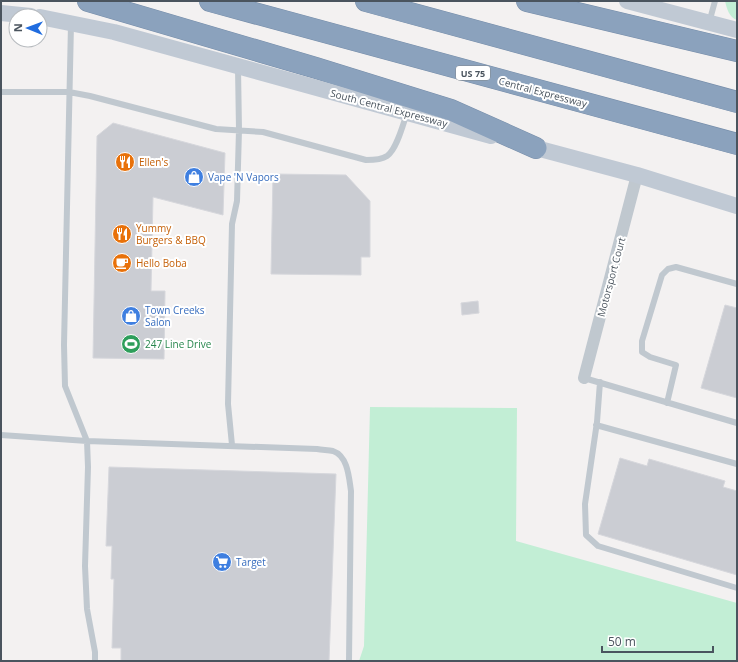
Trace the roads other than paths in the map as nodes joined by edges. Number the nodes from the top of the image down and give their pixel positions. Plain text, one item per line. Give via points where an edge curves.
1 (88, 1) edge
2 (210, 1) edge
3 (366, 1) edge
4 (527, 1) edge
5 (627, 1) edge
6 (715, 1) edge
7 (48, 19) edge
8 (71, 23) junction
9 (709, 23) junction
10 (737, 30) edge
11 (737, 51) edge
12 (238, 67) junction
13 (1, 92) edge
14 (70, 92) junction
15 (737, 102) edge
16 (407, 113) junction
17 (239, 130) junction
18 (737, 144) edge
19 (536, 148) junction
20 (638, 175) junction
21 (737, 206) edge
22 (737, 284) edge
23 (584, 378) joint
24 (600, 382) junction
25 (667, 403) junction
26 (737, 423) edge
27 (596, 425) junction
28 (1, 435) edge
29 (87, 441) junction
30 (232, 445) junction
31 (737, 464) edge
32 (737, 588) edge
33 (95, 661) edge
34 (349, 661) edge

1 - 19 highway via 451,110
2 - 18 highway, Central Expressway / US 75
3 - 15 highway
4 - 11 highway
5 - 9 main road
6 - 9 lane
7 - 8 main road, South Central Expressway
8 - 12 main road, South Central Expressway via 114,32
8 - 14 lane
9 - 10 main road
12 - 16 main road, South Central Expressway
12 - 17 lane
13 - 14 lane
14 - 17 lane via 216,129
14 - 29 lane via 65,386
16 - 17 lane via 393,149 387,156 377,160 366,160 263,132
16 - 19 main road, South Central Expressway
17 - 30 lane via 237,201 232,224 228,404
19 - 20 main road, South Central Expressway
20 - 21 main road, South Central Expressway
20 - 23 street, Motorsport Court
22 - 25 lane via 676,267 662,275 642,341 642,352 676,365
23 - 24 lane
24 - 25 lane
24 - 27 lane
25 - 26 lane
27 - 31 lane
27 - 32 lane via 585,504 586,535 598,546
28 - 29 lane
29 - 30 lane
29 - 33 lane via 85,566 87,609
30 - 34 lane via 317,449 335,452 343,459 351,491

